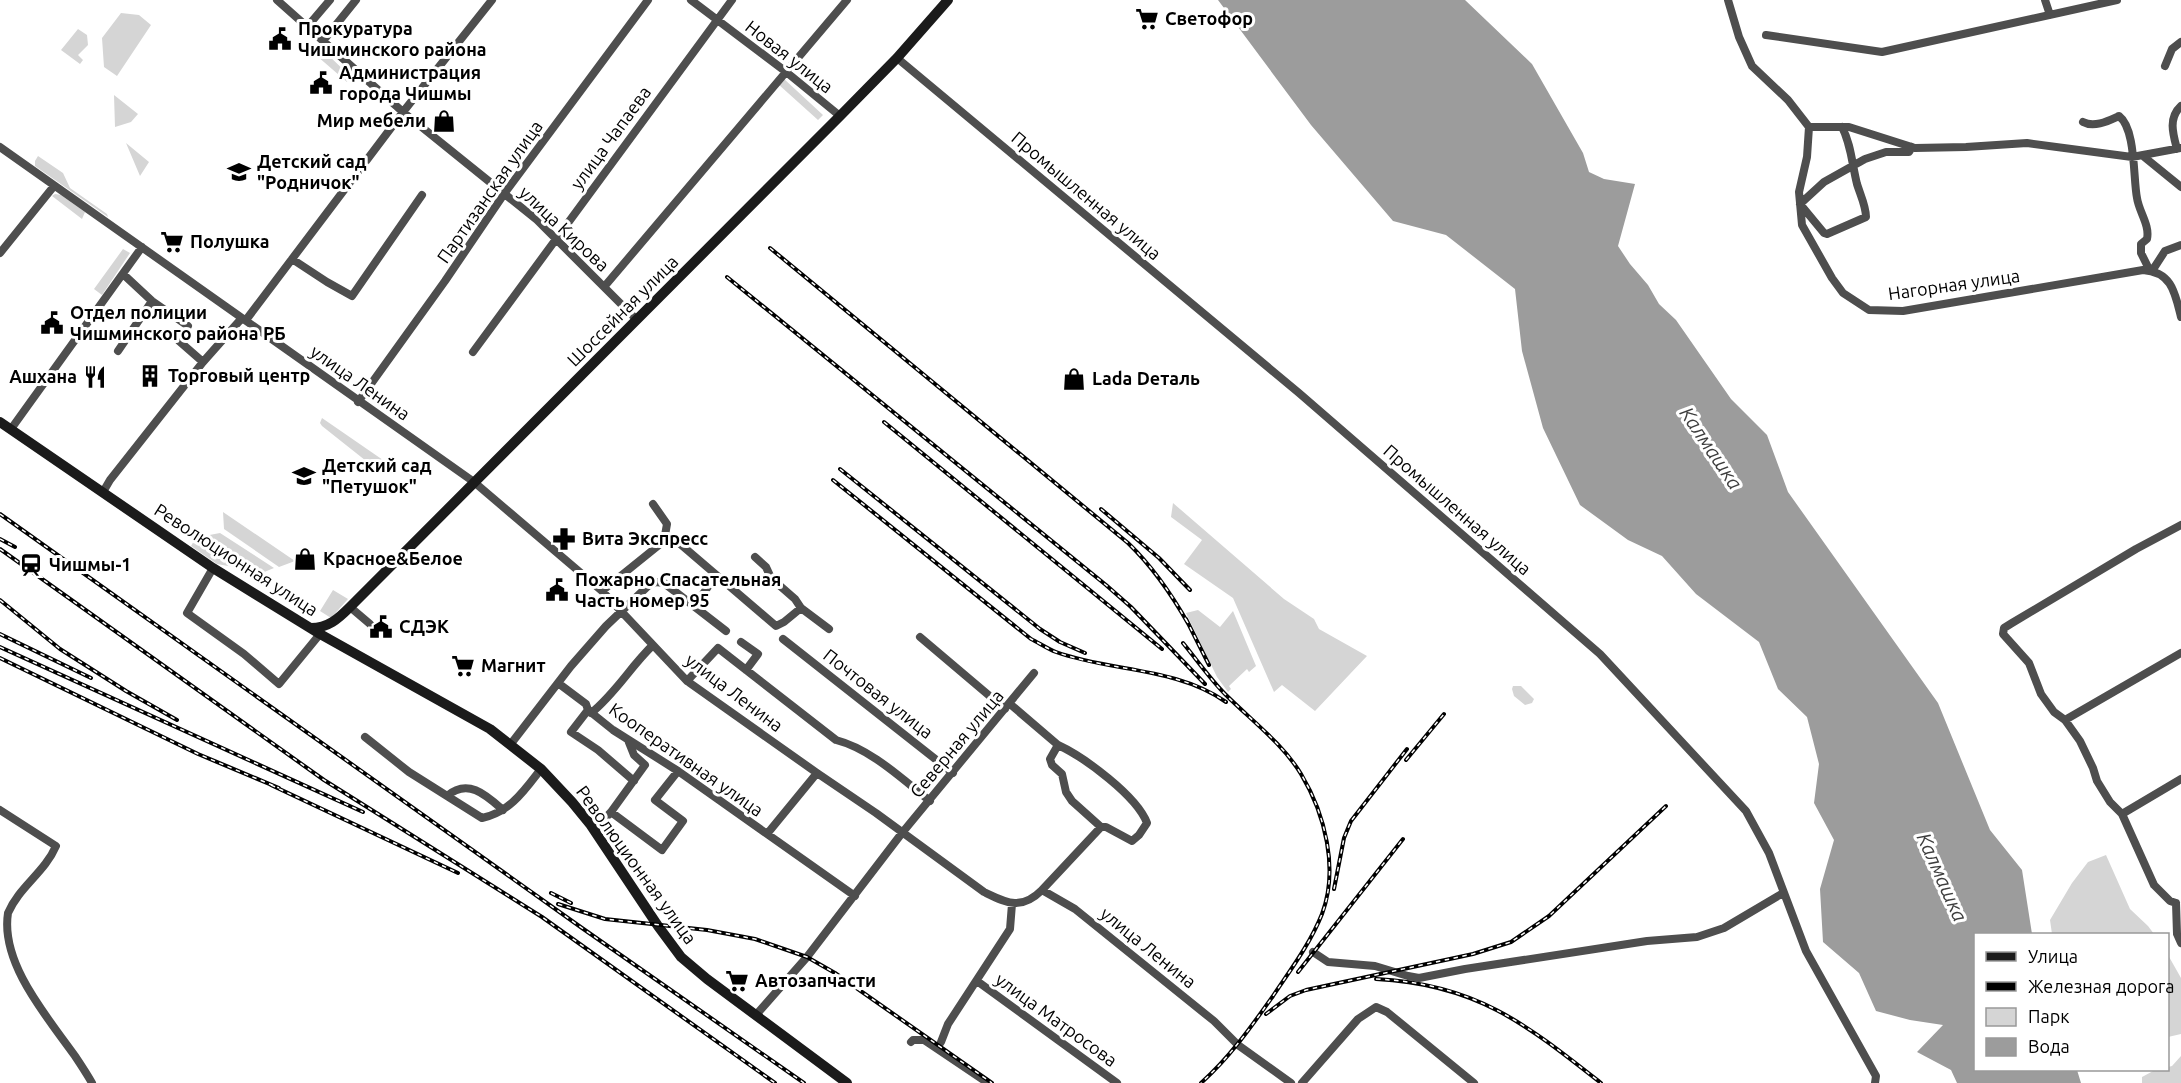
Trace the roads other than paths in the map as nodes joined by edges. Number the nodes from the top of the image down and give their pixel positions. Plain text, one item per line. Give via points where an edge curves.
1 (277, 0) edge
2 (330, 0) edge
3 (356, 0) edge
4 (492, 0) edge
5 (648, 0) edge
6 (692, 0) edge
7 (732, 0) edge
8 (847, 0) edge
9 (948, 0) edge
10 (1728, 0) edge
11 (2044, 0) edge
12 (2118, 0) edge
13 (2050, 15) junction
14 (716, 20) junction
15 (307, 27) junction
16 (1766, 35) dead end
17 (323, 42) junction
18 (2181, 42) edge
19 (897, 58) junction
20 (2165, 66) dead end
21 (785, 71) junction
22 (2181, 106) edge
23 (403, 112) junction
24 (840, 116) junction
25 (2083, 122) dead end
26 (1809, 127) junction
27 (1842, 127) junction
28 (0, 147) edge
29 (1912, 147) junction
30 (2179, 149) edge
31 (2143, 156) junction
32 (2132, 157) junction
33 (1853, 167) junction
34 (54, 186) junction
35 (2181, 188) edge
36 (504, 194) junction
37 (422, 195) dead end
38 (1800, 204) junction
39 (556, 239) junction
40 (2181, 245) edge
41 (142, 247) junction
42 (0, 253) edge
43 (292, 259) junction
44 (2148, 271) junction
45 (123, 274) junction
46 (604, 287) junction
47 (152, 301) junction
48 (2181, 317) edge
49 (244, 319) junction
50 (637, 320) junction
51 (118, 351) dead end
52 (473, 352) dead end
53 (203, 362) junction
54 (358, 402) junction
55 (0, 422) edge
56 (11, 429) junction
57 (474, 482) junction
58 (103, 492) junction
59 (653, 504) dead end
60 (2181, 525) edge
61 (664, 541) junction
62 (755, 557) dead end
63 (213, 568) junction
64 (716, 576) junction
65 (602, 591) junction
66 (694, 606) junction
67 (350, 607) junction
68 (801, 608) junction
69 (621, 610) junction
70 (338, 619) junction
71 (370, 624) dead end
72 (829, 629) dead end
73 (315, 631) junction
74 (726, 631) dead end
75 (920, 637) dead end
76 (783, 639) dead end
77 (741, 642) dead end
78 (653, 645) junction
79 (343, 647) junction
80 (2181, 654) edge
81 (746, 670) junction
82 (1034, 673) dead end
83 (687, 681) junction
84 (558, 683) junction
85 (1008, 707) junction
86 (590, 712) junction
87 (2065, 720) junction
88 (365, 737) dead end
89 (628, 740) junction
90 (510, 745) junction
91 (1058, 746) junction
92 (541, 770) junction
93 (678, 771) junction
94 (817, 773) junction
95 (953, 773) junction
96 (2181, 779) edge
97 (634, 781) junction
98 (447, 796) junction
99 (930, 801) junction
100 (0, 810) edge
101 (503, 810) junction
102 (611, 812) junction
103 (2122, 814) junction
104 (1101, 828) junction
105 (594, 830) junction
106 (902, 833) junction
107 (767, 834) junction
108 (1042, 890) junction
109 (1783, 893) junction
110 (855, 896) junction
111 (2179, 901) edge
112 (1012, 904) junction
113 (2, 938) edge
114 (2181, 943) edge
115 (1313, 952) dead end
116 (977, 981) junction
117 (756, 1015) junction
118 (911, 1042) dead end
119 (941, 1042) dead end
120 (92, 1083) edge
121 (847, 1083) edge
122 (988, 1083) edge
123 (1117, 1083) edge
124 (1291, 1083) edge
125 (1302, 1083) edge
126 (1474, 1083) edge
127 (1875, 1083) edge

1 - 15 street, улица Кирова
2 - 15 street
3 - 17 street
4 - 23 street
5 - 36 street, Партизанская улица
6 - 14 street, Новая улица
7 - 14 street, улица Чапаева
8 - 21 street, Шоссейная улица
9 - 19 main road, Шоссейная улица
10 - 26 street via 1752,66 1788,100
11 - 13 street
12 - 13 street
13 - 16 street via 1882,52
14 - 21 street, Новая улица
14 - 39 street, улица Чапаева
15 - 17 street, улица Кирова
17 - 23 street, улица Кирова
18 - 20 street via 2172,49
19 - 24 main road, Шоссейная улица
19 - 109 street, Промышленная улица via 1291,386 1600,654 1746,811
21 - 24 street, Новая улица
21 - 46 street, Шоссейная улица
22 - 30 street via 2172,122
23 - 36 street, улица Кирова
23 - 43 street
24 - 50 main road, Шоссейная улица
25 - 32 street via 2095,124 2122,118
26 - 27 street
26 - 38 street, Нагорная улица
27 - 29 street
27 - 33 street
28 - 34 street, улица Ленина
29 - 32 street via 2027,142
29 - 33 street via 1909,152 1877,154
30 - 31 street
31 - 32 street
31 - 35 street
32 - 44 street via 2137,200 2148,231 2141,244
33 - 38 street via 1824,182
33 - 38 street via 1866,217 1827,234
34 - 41 street, улица Ленина
34 - 42 street
36 - 39 street, улица Кирова
36 - 54 street, Партизанская улица
37 - 43 street via 352,296
38 - 44 street, Нагорная улица via 1802,225 1832,278 1843,293 1869,310 1903,310
39 - 46 street, улица Кирова
39 - 52 street, улица Чапаева
40 - 44 street via 2165,251
41 - 45 street
41 - 49 street, улица Ленина
43 - 49 street
44 - 48 street via 2165,277
45 - 47 street
45 - 56 street
46 - 50 street, улица Кирова
47 - 51 street
47 - 53 street via 188,326 179,341
49 - 53 street
49 - 54 street, улица Ленина
50 - 57 main road, Шоссейная улица
53 - 58 street
54 - 57 street, улица Ленина
55 - 56 main road, Революционная улица
56 - 58 main road, Революционная улица
57 - 65 street, улица Ленина
57 - 67 main road, Шоссейная улица
58 - 63 main road, Революционная улица
59 - 61 street via 667,524
60 - 87 street via 2004,628 2003,634 2030,663 2041,694
61 - 64 street via 679,543
61 - 65 street
62 - 68 street
63 - 73 main road, Революционная улица
63 - 73 street via 187,613 279,684
64 - 66 street
64 - 68 street via 776,626
65 - 69 street, улица Ленина
66 - 69 street via 664,583 656,582
66 - 74 street
67 - 70 main road, Шоссейная улица
67 - 71 street
68 - 72 street
69 - 78 street, улица Ленина
69 - 84 street
70 - 73 main road, Шоссейная улица
70 - 79 main road via 337,634
73 - 79 main road, Революционная улица
75 - 85 street
76 - 95 street, Почтовая улица
77 - 81 street via 758,654
78 - 83 street, улица Ленина
78 - 86 street via 605,701
79 - 90 main road, Революционная улица via 490,729
80 - 87 street
81 - 83 street via 718,648
81 - 99 street via 836,740 887,766
82 - 85 street, Северная улица
83 - 94 street, улица Ленина
84 - 86 street via 586,704
84 - 90 street
85 - 91 street
85 - 95 street, Северная улица
86 - 89 street, Кооперативная улица
86 - 97 street, Кооперативная улица via 571,732
87 - 103 street via 2087,754 2097,781
88 - 98 street
89 - 93 street, Кооперативная улица
89 - 97 street via 634,755 645,765
90 - 92 main road, Революционная улица
91 - 104 street via 1050,759 1065,780 1066,792
91 - 104 street via 1112,782 1138,805 1147,823 1132,841
92 - 101 street
92 - 105 main road, Революционная улица
93 - 102 street via 655,800 683,821 662,850
93 - 107 street, Кооперативная улица
94 - 106 street, улица Ленина
94 - 107 street
95 - 99 street, Северная улица
96 - 103 street
97 - 102 street
98 - 101 street via 482,818
98 - 101 street via 454,789 475,789
99 - 106 street, Северная улица
100 - 113 street via 56,846 43,870 13,903
102 - 105 street
103 - 111 street via 2154,885 2170,901
104 - 108 street
105 - 117 main road, Революционная улица via 681,957
106 - 110 street, Северная улица
106 - 112 street, улица Ленина via 984,892
107 - 110 street, Кооперативная улица
108 - 112 street via 1030,900
108 - 124 street, улица Ленина via 1075,909 1214,1021 1238,1045
109 - 115 street via 1724,928 1697,937 1637,942 1419,978 1375,966 1328,962
109 - 127 street, Промышленная улица via 1806,951 1876,1076
110 - 117 street, Северная улица
111 - 114 street via 2177,934
112 - 116 street via 1010,929
113 - 120 street via 20,988 75,1055
116 - 119 street via 948,1024
116 - 123 street, улица Матросова
117 - 121 main road, Революционная улица
118 - 122 street via 924,1040
125 - 126 street via 1358,1019 1376,1007

